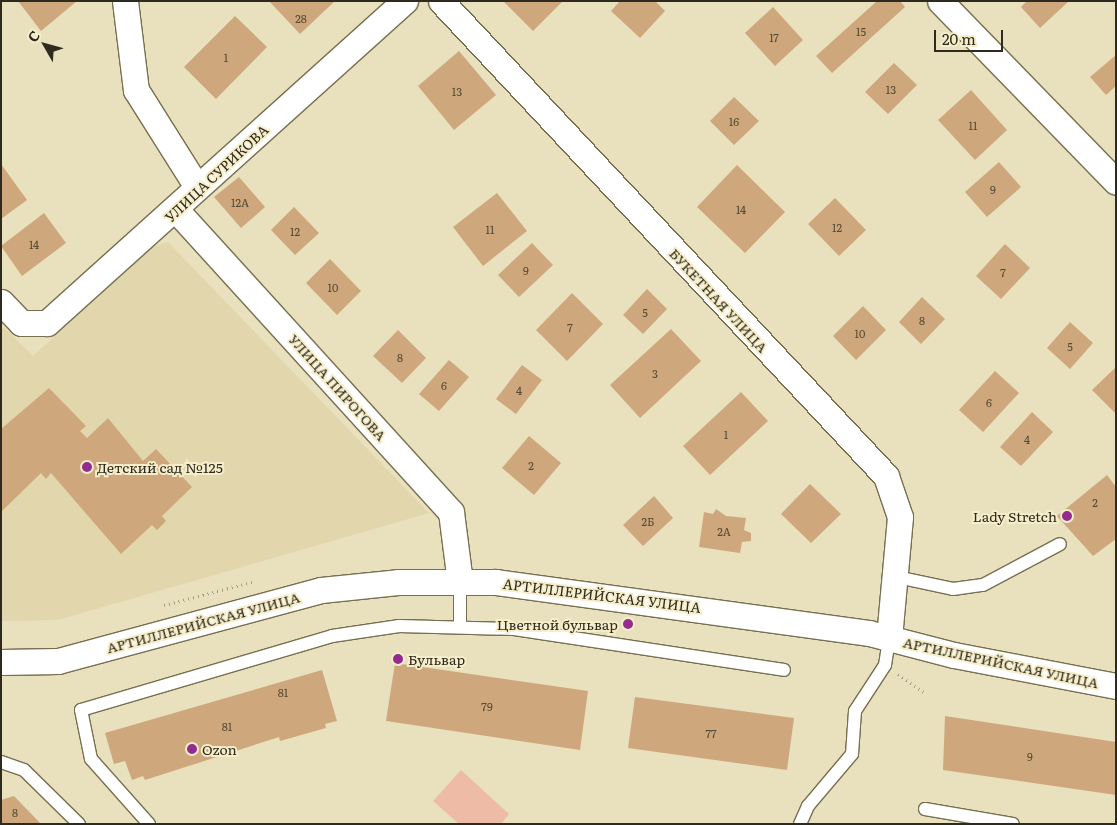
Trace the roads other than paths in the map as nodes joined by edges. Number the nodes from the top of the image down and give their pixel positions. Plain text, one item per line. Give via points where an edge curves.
1 (124, 1) edge
2 (405, 1) edge
3 (441, 1) edge
4 (940, 1) edge
5 (1116, 182) edge
6 (197, 187) junction
7 (177, 211) junction
8 (1, 302) edge
9 (1060, 544) dead end
10 (897, 577) junction
11 (460, 582) junction
12 (460, 627) junction
13 (889, 639) junction
14 (1, 662) edge
15 (784, 670) dead end
16 (1116, 686) edge
17 (1, 762) edge
18 (925, 809) dead end
19 (80, 824) edge
20 (149, 824) edge
21 (800, 824) edge
22 (1013, 824) edge

1 - 6 street via 136,90
2 - 6 street, УЛИЦА СУРИКОВА
3 - 10 street, БУКЕТНАЯ УЛИЦА via 886,476 900,517
4 - 5 street
6 - 7 street, УЛИЦА СУРИКОВА
7 - 8 street, УЛИЦА СУРИКОВА via 47,323 21,323
7 - 11 street, УЛИЦА ПИРОГОВА via 451,512
9 - 10 lane via 984,585 953,590
10 - 13 street, БУКЕТНАЯ УЛИЦА
11 - 12 lane
11 - 13 street, АРТИЛЛЕРИЙСКАЯ УЛИЦА via 582,591
11 - 14 street, АРТИЛЛЕРИЙСКАЯ УЛИЦА via 398,582 321,590 58,661
12 - 15 lane via 514,629
12 - 20 lane via 399,626 332,636 80,710 91,759
13 - 16 street, АРТИЛЛЕРИЙСКАЯ УЛИЦА
13 - 21 lane via 885,666 855,711 852,754 808,806
17 - 19 lane via 24,770
18 - 22 lane

